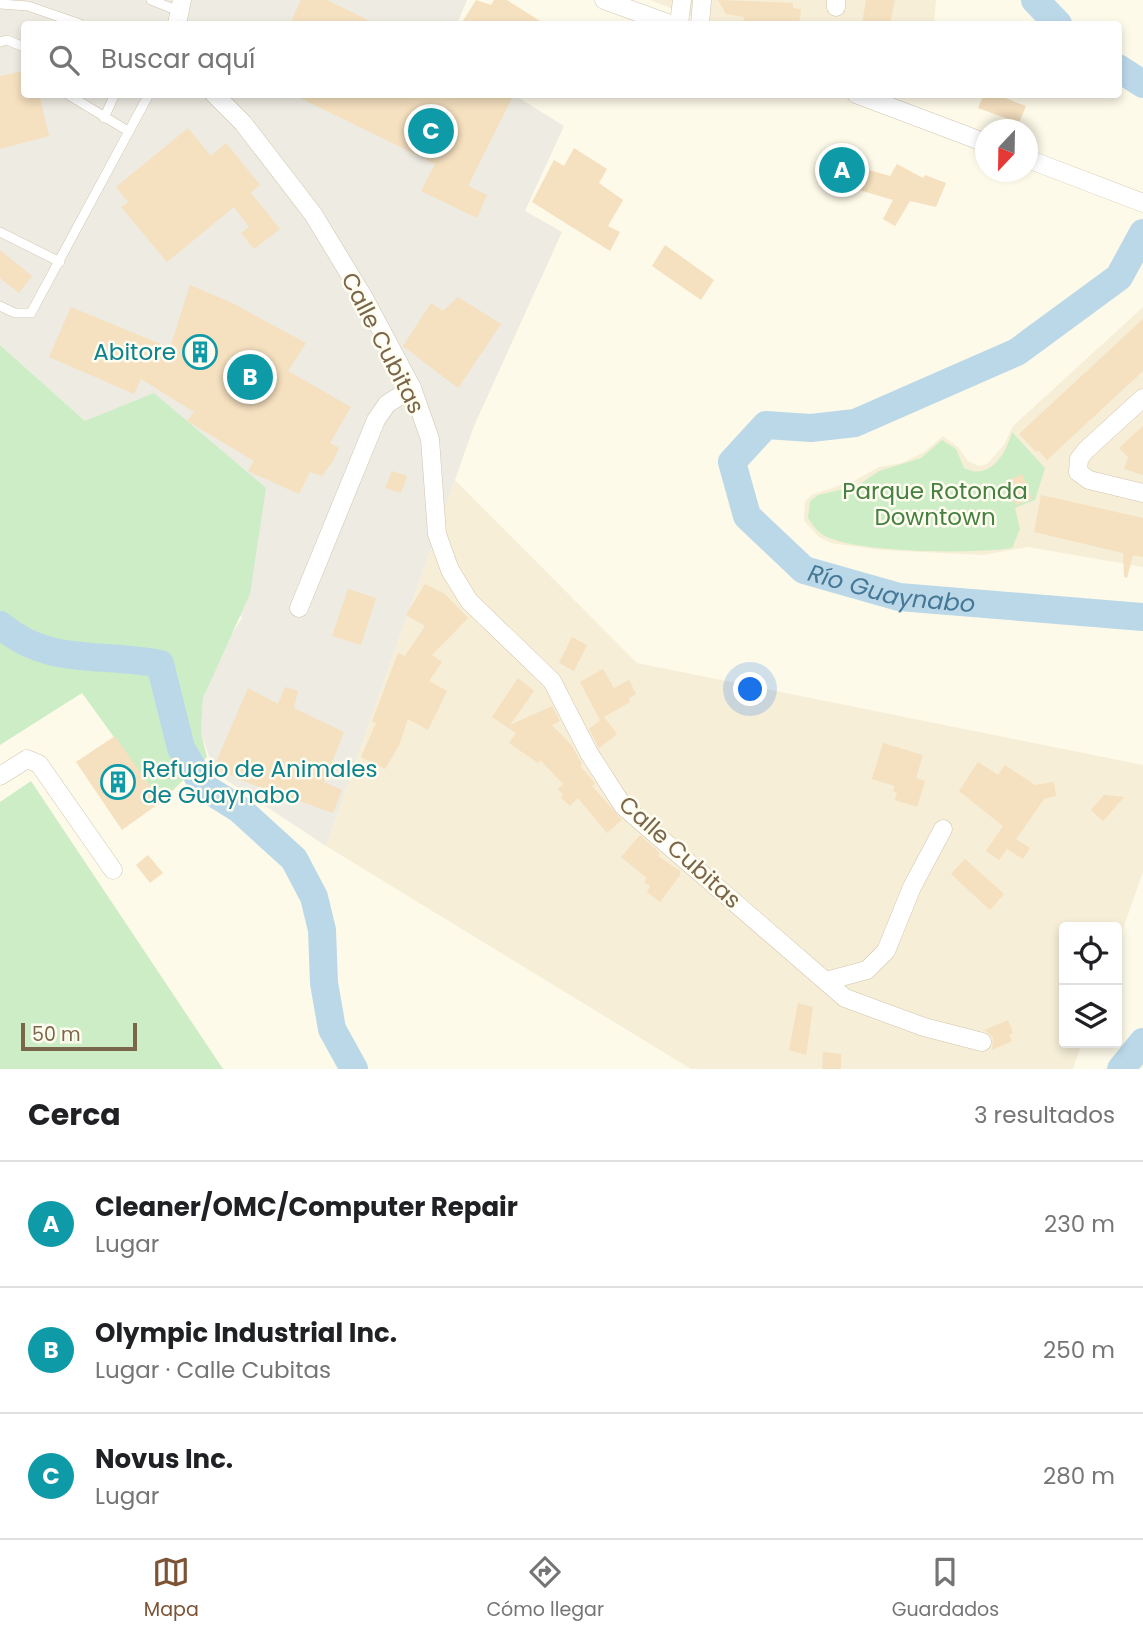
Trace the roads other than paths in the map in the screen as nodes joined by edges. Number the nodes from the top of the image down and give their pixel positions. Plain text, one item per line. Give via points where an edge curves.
1 (151, 0) edge
2 (604, 0) edge
3 (682, 0) edge
4 (702, 0) edge
5 (0, 4) edge
6 (179, 12) edge
7 (71, 21) edge
8 (662, 21) edge
9 (679, 21) edge
10 (700, 21) edge
11 (0, 42) edge
12 (21, 46) edge
13 (73, 98) edge
14 (113, 98) edge
15 (147, 98) edge
16 (218, 98) edge
17 (867, 98) edge
18 (104, 118) junction
19 (128, 131) junction
20 (975, 139) edge
21 (1038, 163) edge
22 (1143, 203) edge
23 (0, 232) edge
24 (60, 262) junction
25 (0, 306) edge
26 (412, 388) junction
27 (1143, 398) edge
28 (1143, 493) edge
29 (299, 608) dead end
30 (0, 776) edge
31 (943, 830) dead end
32 (113, 870) dead end
33 (826, 981) junction
34 (982, 1042) dead end

1 - 6 lane
2 - 8 street
3 - 9 street
4 - 10 street
5 - 7 lane via 28,6
11 - 12 lane
13 - 18 lane
14 - 18 lane
15 - 19 lane
16 - 26 street, Calle Cubitas via 243,123 313,214
17 - 20 street
18 - 19 lane
19 - 24 lane
21 - 22 street
23 - 24 lane
24 - 25 lane via 31,313 15,313
26 - 29 street via 387,404 376,420
26 - 33 street, Calle Cubitas via 430,439 437,534 450,570 469,601 552,681 623,806
27 - 28 street via 1086,450 1079,459 1078,472 1089,480
30 - 32 street via 26,760 39,764
31 - 33 street via 912,887 886,951 867,970
33 - 34 street, Calle Cubitas via 845,998 871,1009

